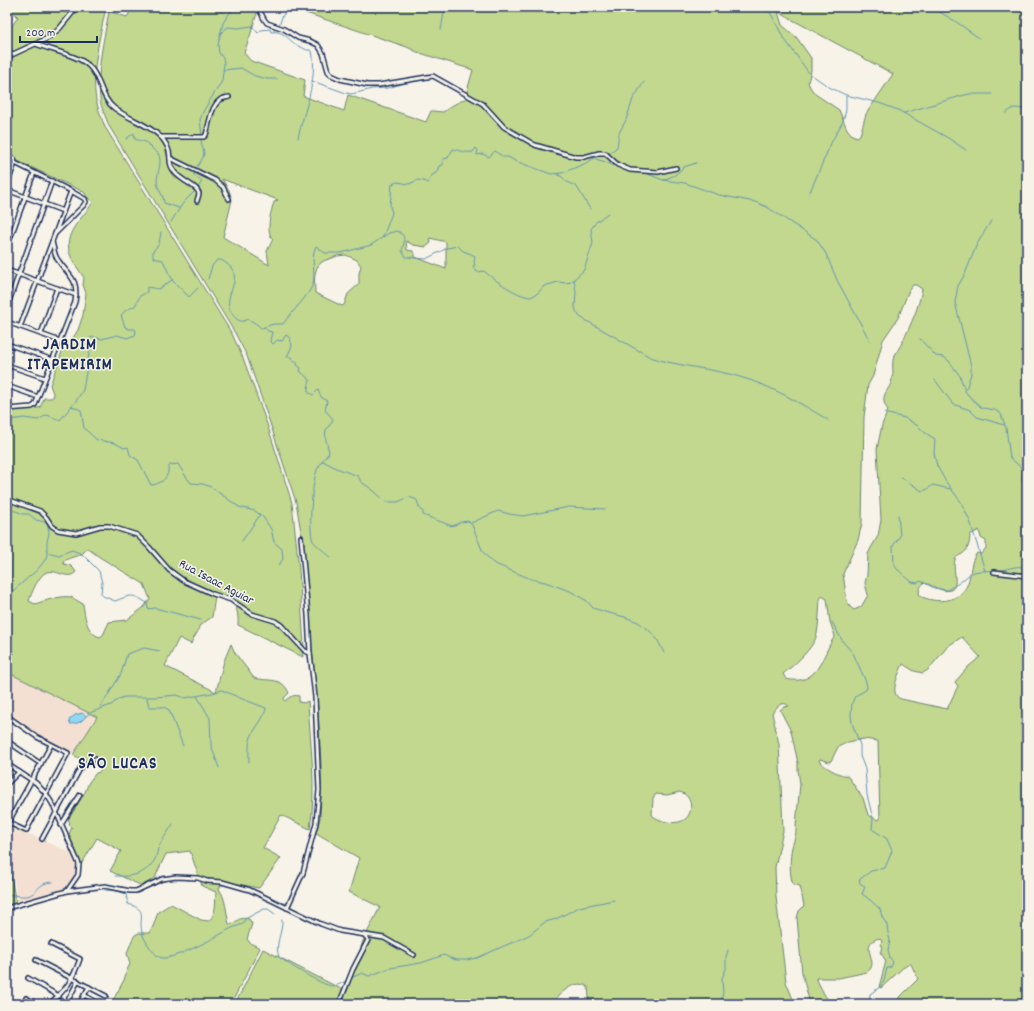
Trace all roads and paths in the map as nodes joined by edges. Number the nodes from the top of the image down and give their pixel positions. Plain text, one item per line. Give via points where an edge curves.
1 (77, 7) edge
2 (258, 7) edge
3 (36, 44) junction
4 (7, 57) edge
5 (229, 97) dead end
6 (162, 137) junction
7 (7, 156) edge
8 (170, 158) junction
9 (15, 163) junction
10 (676, 168) dead end
11 (34, 173) junction
12 (52, 181) junction
13 (7, 185) edge
14 (7, 190) edge
15 (71, 191) junction
16 (25, 197) junction
17 (229, 199) dead end
18 (197, 201) dead end
19 (44, 204) junction
20 (63, 210) junction
21 (56, 234) junction
22 (52, 242) junction
23 (7, 248) edge
24 (7, 270) edge
25 (19, 274) junction
26 (38, 281) junction
27 (57, 288) junction
28 (76, 294) junction
29 (7, 307) edge
30 (7, 322) edge
31 (20, 327) junction
32 (40, 334) junction
33 (60, 341) junction
34 (7, 344) edge
35 (53, 360) junction
36 (7, 365) edge
37 (46, 378) junction
38 (7, 386) edge
39 (38, 397) junction
40 (7, 409) edge
41 (7, 499) edge
42 (301, 537) dead end
43 (994, 572) dead end
44 (1027, 576) edge
45 (310, 653) junction
46 (7, 716) edge
47 (7, 741) edge
48 (51, 745) junction
49 (95, 759) dead end
50 (7, 764) edge
51 (40, 764) junction
52 (19, 772) junction
53 (31, 780) junction
54 (7, 784) edge
55 (46, 793) junction
56 (80, 795) dead end
57 (56, 812) junction
58 (8, 823) edge
59 (61, 825) junction
60 (42, 838) dead end
61 (67, 891) junction
62 (7, 908) edge
63 (287, 908) junction
64 (364, 935) junction
65 (51, 944) dead end
66 (414, 955) dead end
67 (36, 960) dead end
68 (28, 978) dead end
69 (73, 978) junction
70 (78, 981) junction
71 (89, 987) junction
72 (84, 995) junction
73 (59, 996) junction
74 (106, 996) dead end
75 (26, 998) dead end
76 (37, 1004) edge
77 (49, 1004) edge
78 (57, 1004) edge
79 (63, 1004) edge
80 (66, 1004) edge
81 (79, 1004) edge
82 (100, 1004) edge
83 (339, 1004) edge

1 - 3 street via 59,29
2 - 10 street via 267,23 318,45 328,71 340,80 379,85 433,76 483,104 504,127 535,145 576,157 605,153 618,165 630,170 658,172
3 - 4 street
3 - 6 street via 84,62 99,80 107,102
5 - 6 street via 217,103 204,137
6 - 8 street via 169,149
7 - 9 street
8 - 17 street via 215,180 223,187
8 - 18 street via 171,166 178,177 198,191
9 - 11 street
9 - 13 street
11 - 12 street
11 - 16 street
12 - 15 street
12 - 19 street
14 - 16 street
15 - 20 street
15 - 21 street via 83,197 86,202
16 - 19 street
16 - 23 street
19 - 20 street
19 - 25 street
20 - 21 street
21 - 22 street
22 - 26 street
22 - 28 street via 57,258 73,278
24 - 25 street
25 - 26 street
25 - 29 street
26 - 27 street
26 - 31 street
27 - 28 street
27 - 32 street
28 - 33 street
30 - 31 street
31 - 32 street
32 - 33 street
33 - 35 street
34 - 35 street
35 - 37 street
36 - 37 street
37 - 39 street
38 - 39 street
39 - 40 street via 32,407
41 - 45 street, Rua Isaac Aguiar via 40,512 58,530 76,533 109,526 137,535 169,570 184,581 231,600 252,614 281,624 305,651
42 - 45 street
43 - 44 street
45 - 63 street via 315,697 319,790 316,823 303,873
46 - 48 street
47 - 51 street
48 - 51 street
48 - 55 street via 68,753
49 - 57 street via 81,767
50 - 52 street
51 - 53 street
52 - 53 street
52 - 54 street
53 - 55 street
53 - 58 street
55 - 57 street
55 - 58 street via 26,831
56 - 59 street
57 - 59 street
57 - 60 street
59 - 61 street via 80,867 78,875
61 - 62 street
61 - 63 street via 106,886 130,892 162,879 194,878 250,890
63 - 64 street via 327,927
64 - 66 street via 384,938
64 - 83 street via 368,940
65 - 69 street via 80,959
67 - 69 street
68 - 73 street
69 - 70 street
69 - 73 street
70 - 71 street
70 - 80 street
71 - 72 street
71 - 74 street
72 - 81 street
72 - 82 street
73 - 77 street
75 - 76 street
78 - 79 street

